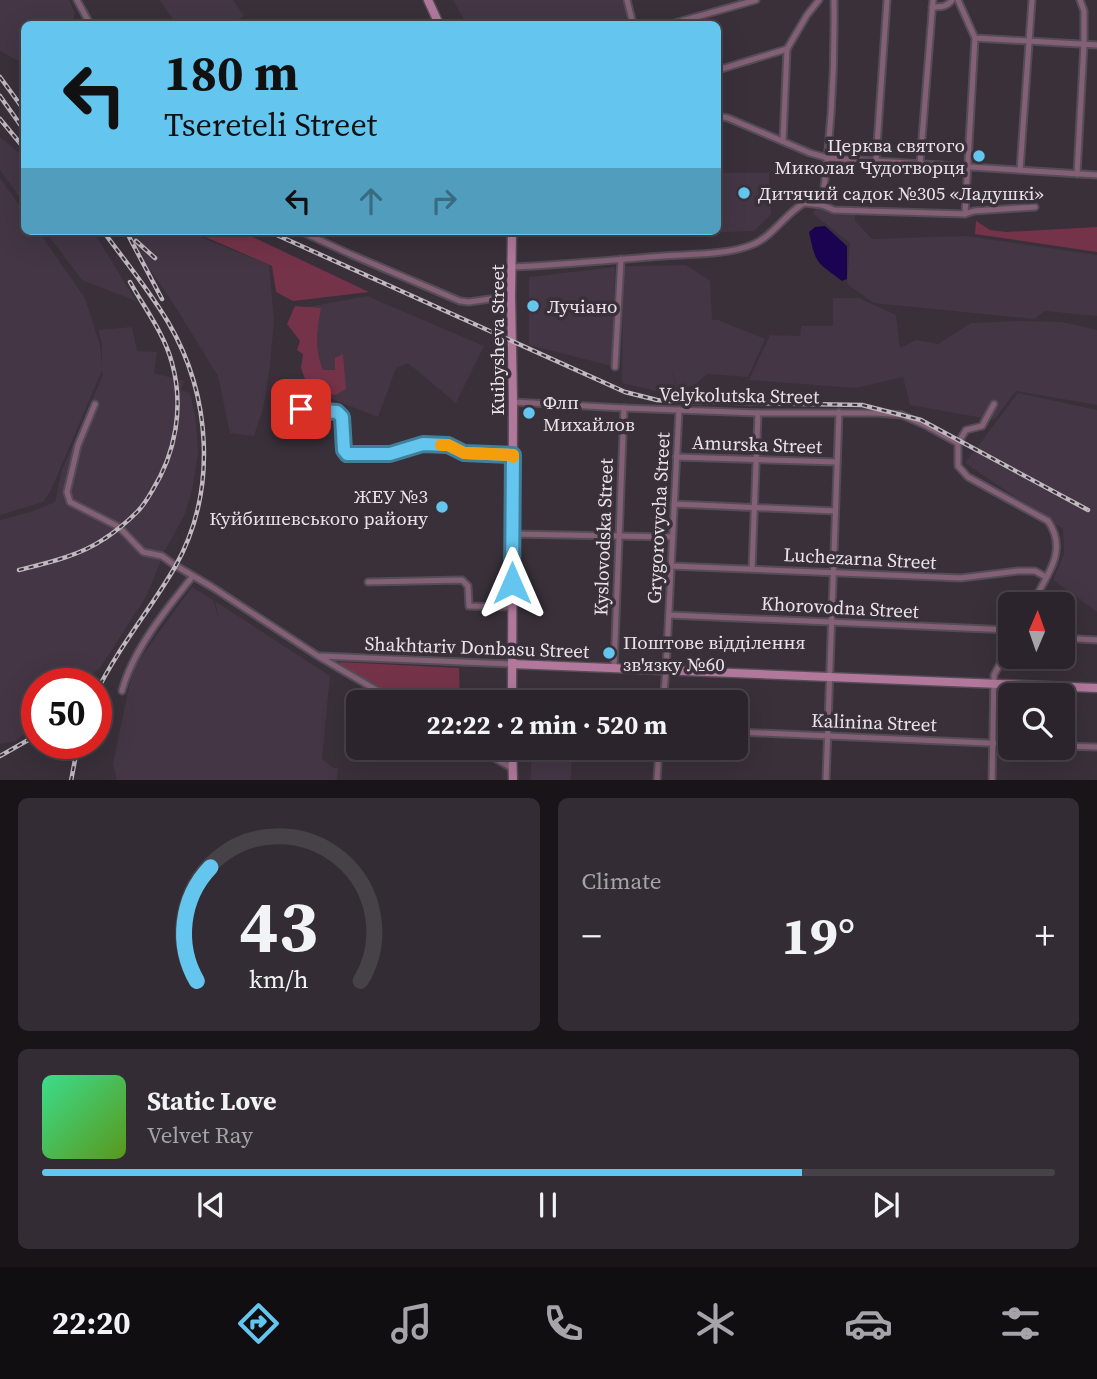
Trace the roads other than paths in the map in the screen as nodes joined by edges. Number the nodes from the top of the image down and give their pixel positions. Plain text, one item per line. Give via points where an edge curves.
1 (77, 0) edge
2 (428, 0) edge
3 (626, 0) edge
4 (756, 0) edge
5 (819, 0) edge
6 (834, 0) edge
7 (887, 0) edge
8 (953, 0) edge
9 (958, 0) edge
10 (1032, 0) edge
11 (1080, 0) edge
12 (932, 4) edge
13 (88, 21) edge
14 (438, 21) edge
15 (633, 21) edge
16 (682, 21) edge
17 (975, 38) junction
18 (1030, 41) junction
19 (1084, 44) junction
20 (1097, 45) edge
21 (787, 49) junction
22 (721, 69) edge
23 (721, 117) edge
24 (783, 141) junction
25 (828, 158) junction
26 (876, 160) junction
27 (920, 164) junction
28 (967, 167) junction
29 (1020, 170) junction
30 (1077, 174) junction
31 (1097, 175) edge
32 (822, 205) junction
33 (1035, 207) dead end
34 (965, 214) junction
35 (309, 235) edge
36 (512, 235) edge
37 (621, 259) junction
38 (512, 267) junction
39 (511, 296) junction
40 (615, 367) dead end
41 (513, 402) junction
42 (95, 404) dead end
43 (994, 404) dead end
44 (624, 408) junction
45 (301, 409) dead end
46 (679, 410) junction
47 (839, 412) junction
48 (758, 413) junction
49 (958, 443) junction
50 (513, 455) junction
51 (676, 457) junction
52 (756, 460) junction
53 (837, 462) junction
54 (674, 505) junction
55 (754, 508) junction
56 (835, 511) junction
57 (512, 534) junction
58 (618, 536) junction
59 (673, 537) junction
60 (671, 566) junction
61 (752, 569) junction
62 (833, 572) junction
63 (193, 576) junction
64 (1046, 577) junction
65 (368, 582) dead end
66 (1038, 592) edge
67 (512, 607) junction
68 (669, 615) junction
69 (831, 622) junction
70 (998, 630) edge
71 (1075, 639) edge
72 (1097, 640) edge
73 (318, 656) junction
74 (512, 664) junction
75 (614, 668) junction
76 (998, 668) edge
77 (666, 670) junction
78 (829, 677) junction
79 (995, 684) junction
80 (1097, 688) edge
81 (376, 690) edge
82 (512, 690) edge
83 (664, 690) edge
84 (122, 691) dead end
85 (748, 732) edge
86 (827, 736) junction
87 (993, 743) junction
88 (998, 743) edge
89 (1075, 746) edge
90 (1097, 747) edge
91 (497, 760) edge
92 (513, 760) edge
93 (658, 760) edge
94 (513, 769) junction
95 (513, 780) edge
96 (657, 780) edge
97 (826, 780) edge
98 (992, 780) edge

1 - 13 street
2 - 14 street
3 - 15 street
4 - 16 street
5 - 21 street
6 - 25 street
7 - 26 street
8 - 12 street via 944,7
9 - 17 street
10 - 18 street
11 - 19 street
12 - 27 street
17 - 18 street
17 - 28 street
18 - 19 street
18 - 29 street
19 - 20 street
19 - 30 street
21 - 22 street
21 - 24 street
23 - 24 street
24 - 25 street
25 - 26 street
25 - 32 street
26 - 27 street
27 - 28 street
28 - 29 street
28 - 34 street
29 - 30 street
30 - 31 street
32 - 34 street via 834,210
32 - 37 street via 801,205 775,230 745,247
33 - 34 street
35 - 39 street via 460,301
36 - 38 street, Kuibysheva Street
37 - 38 street
37 - 40 street
38 - 39 street, Kuibysheva Street
39 - 41 street, Kuibysheva Street
41 - 44 street, Velykolutska Street
41 - 50 street, Kuibysheva Street
42 - 63 street, Shakhtariv Donbasu Street via 78,446 67,492 70,502 119,527 144,552 162,556
43 - 49 street via 982,426 967,430
44 - 46 street, Velykolutska Street
44 - 58 street, Kyslovodska Street
45 - 50 street via 340,414 347,454 390,454 423,444 448,445 464,453
46 - 48 street, Velykolutska Street
46 - 51 street, Grygorovycha Street
47 - 48 street, Velykolutska Street
47 - 49 street, Velykolutska Street via 902,415
47 - 53 street
48 - 52 street
49 - 64 street via 958,466 968,477 1048,521 1056,531 1056,556
50 - 57 street, Kuibysheva Street
51 - 52 street, Amurska Street
51 - 54 street, Grygorovycha Street
52 - 53 street, Amurska Street
52 - 55 street
53 - 56 street
54 - 55 street
54 - 59 street, Grygorovycha Street
55 - 56 street
55 - 61 street
56 - 62 street
57 - 58 street
57 - 67 street, Kuibysheva Street
58 - 59 street
58 - 75 street, Kyslovodska Street
59 - 60 street, Grygorovycha Street
60 - 61 street, Luchezarna Street
60 - 68 street, Grygorovycha Street
61 - 62 street, Luchezarna Street
62 - 64 street, Luchezarna Street via 961,578 1035,571
62 - 69 street
63 - 73 street, Shakhtariv Donbasu Street
63 - 84 street via 130,666
64 - 66 street
65 - 67 street via 462,580 467,583 469,606
67 - 74 street, Kuibysheva Street
68 - 69 street, Khorovodna Street
68 - 77 street, Grygorovycha Street
69 - 70 street, Khorovodna Street
69 - 78 street
71 - 72 street
73 - 74 street, Shakhtariv Donbasu Street
73 - 81 street, Shakhtariv Donbasu Street
74 - 75 street, Shakhtariv Donbasu Street
74 - 82 street, Kuibysheva Street
75 - 77 street, Shakhtariv Donbasu Street
76 - 79 street
77 - 78 street, Shakhtariv Donbasu Street
77 - 83 street, Grygorovycha Street
78 - 79 street, Shakhtariv Donbasu Street
78 - 86 street
79 - 80 street, Shakhtariv Donbasu Street
79 - 87 street
85 - 86 street, Kalinina Street
86 - 87 street, Kalinina Street
86 - 97 street
87 - 88 street, Kalinina Street
87 - 98 street
89 - 90 street
91 - 94 street
92 - 94 street
93 - 96 street
94 - 95 street

